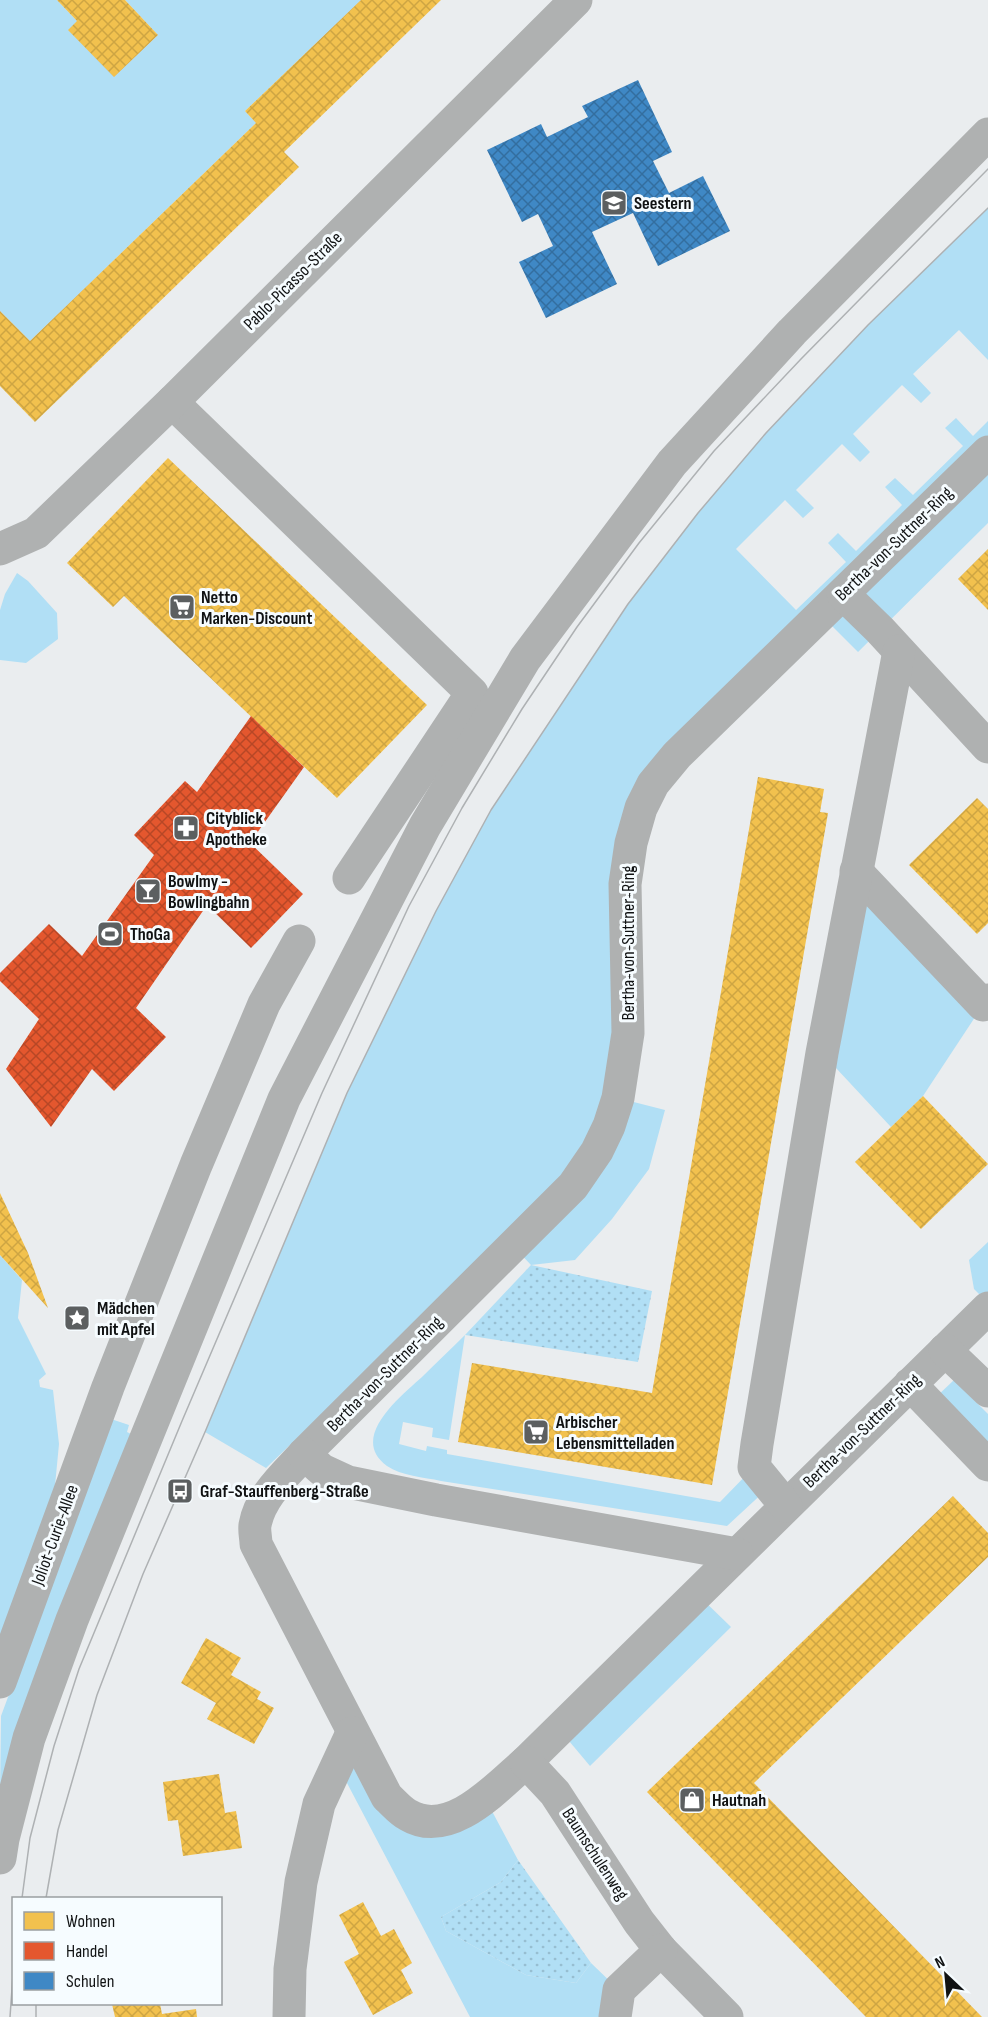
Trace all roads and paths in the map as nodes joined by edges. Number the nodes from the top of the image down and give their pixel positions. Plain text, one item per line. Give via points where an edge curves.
1 (576, 0) edge
2 (988, 134) edge
3 (172, 402) junction
4 (988, 452) edge
5 (0, 549) edge
6 (843, 594) junction
7 (899, 651) junction
8 (988, 747) edge
9 (856, 871) junction
10 (349, 878) dead end
11 (299, 941) dead end
12 (988, 1000) edge
13 (987, 1310) edge
14 (945, 1350) junction
15 (910, 1384) junction
16 (988, 1391) edge
17 (304, 1454) junction
18 (988, 1465) edge
19 (786, 1506) junction
20 (737, 1554) junction
21 (0, 1682) edge
22 (352, 1733) junction
23 (526, 1762) junction
24 (1, 1846) edge
25 (661, 1950) junction
26 (289, 2017) edge
27 (615, 2017) edge
28 (727, 2017) edge

1 - 3 street, Pablo-Picasso-Straße
2 - 24 street via 792,332 672,463 525,658 425,826 284,1099 72,1620 29,1738
3 - 5 street, Pablo-Picasso-Straße via 36,533
3 - 10 street via 472,693
4 - 6 street, Bertha-von-Suttner-Ring
6 - 7 street
6 - 17 street, Bertha-von-Suttner-Ring via 677,755 653,784 641,808 625,884 628,1033 618,1098 597,1151 573,1186
7 - 8 street
7 - 9 street
9 - 12 street via 983,1005
9 - 19 street via 754,1467
11 - 21 street, Joliot-Curie-Allee via 264,1004 196,1165 108,1387
13 - 14 street, Bertha-von-Suttner-Ring
14 - 15 street, Bertha-von-Suttner-Ring
14 - 16 street
15 - 18 street
15 - 19 street, Bertha-von-Suttner-Ring
17 - 20 street via 322,1470 348,1482
17 - 22 street, Bertha-von-Suttner-Ring via 262,1504 255,1525 256,1544
19 - 20 street, Bertha-von-Suttner-Ring
20 - 23 street, Bertha-von-Suttner-Ring
22 - 23 street, Bertha-von-Suttner-Ring via 387,1797 408,1815 430,1822 450,1820 476,1804
22 - 26 street via 319,1804 301,1882 290,1969
23 - 25 street, Baumschulenweg via 555,1793
25 - 27 street via 619,1990
25 - 28 street, Baumschulenweg

